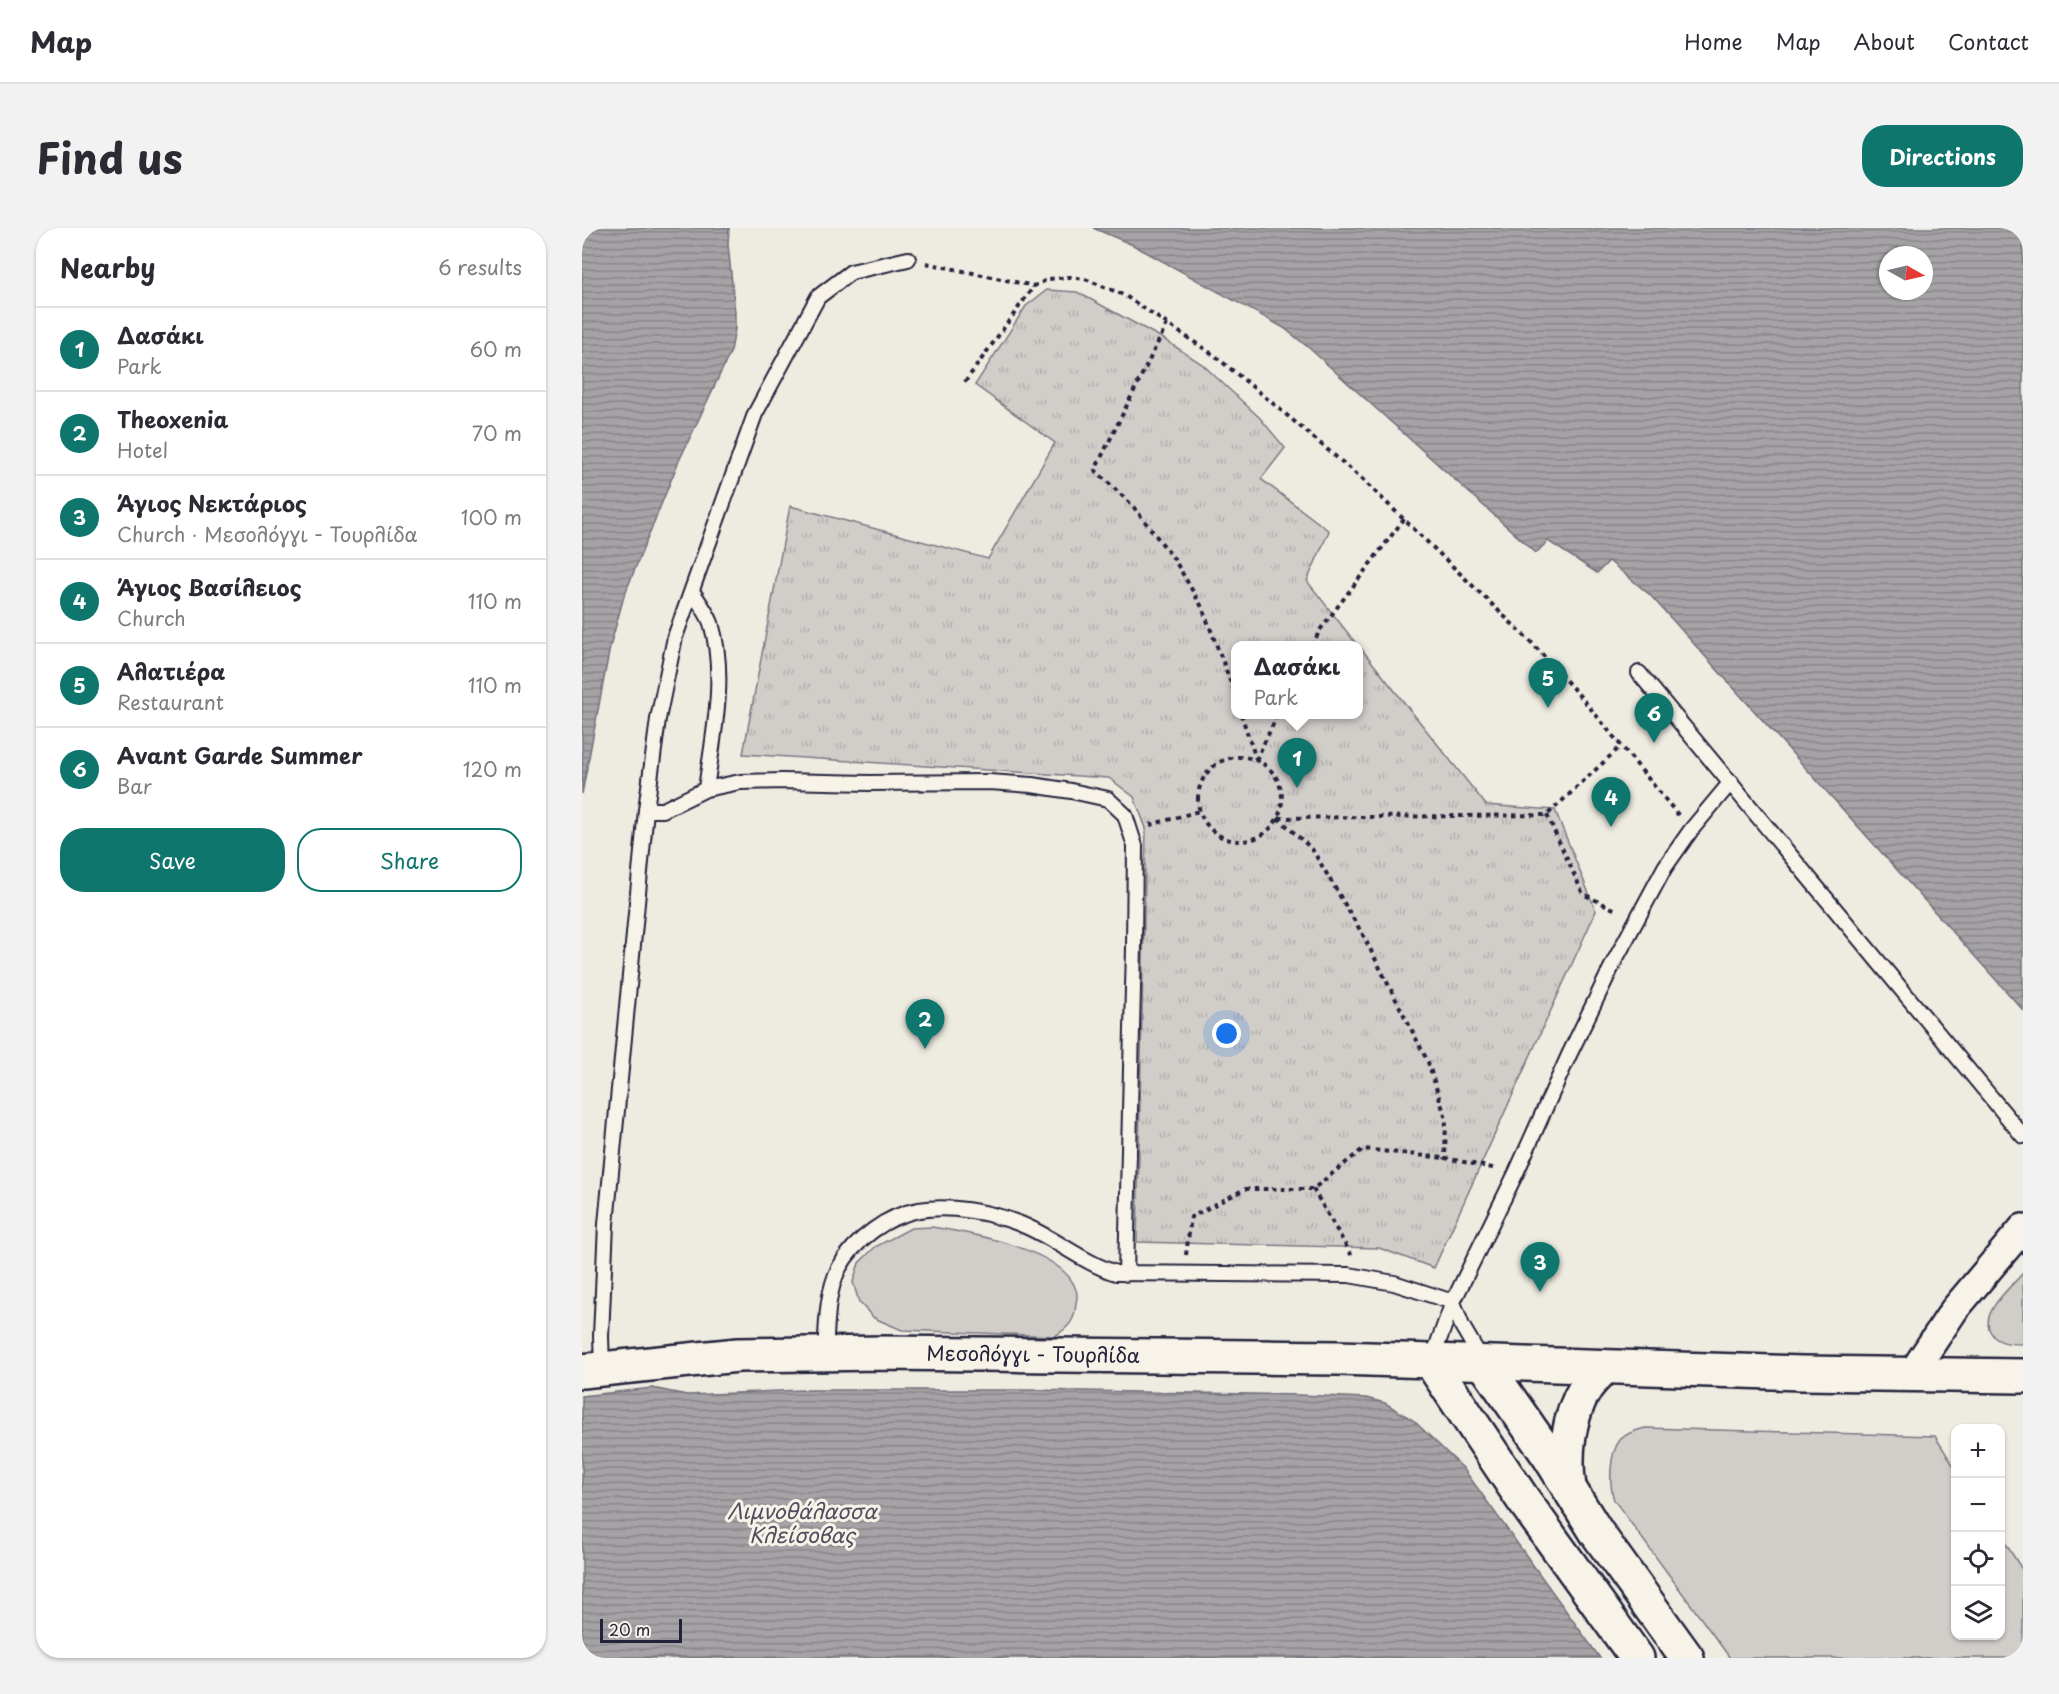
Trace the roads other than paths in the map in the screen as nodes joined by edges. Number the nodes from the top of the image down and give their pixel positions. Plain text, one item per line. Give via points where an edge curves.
1 (908, 259) road end
2 (693, 591) junction
3 (1640, 673) dead end
4 (1731, 782) junction
5 (706, 789) junction
6 (646, 810) junction
7 (2023, 1136) edge
8 (2023, 1228) edge
9 (1125, 1274) junction
10 (1453, 1302) junction
11 (825, 1354) junction
12 (1431, 1362) junction
13 (1484, 1364) junction
14 (1604, 1367) junction
15 (592, 1369) edge
16 (1911, 1375) junction
17 (2023, 1376) edge
18 (1569, 1488) junction
19 (1637, 1658) edge
20 (1688, 1658) edge

1 - 2 lane via 851,272 818,297 755,414
2 - 5 lane via 711,621 718,658 717,705
2 - 6 lane via 675,637 658,719
3 - 4 lane
4 - 7 lane
4 - 10 lane via 1665,867 1636,919
5 - 6 lane via 663,810
5 - 9 lane via 782,781 989,782 1071,791 1108,800 1125,815 1135,846
6 - 15 lane via 606,1224 601,1336
8 - 16 street via 1954,1310
9 - 10 lane via 1365,1276
9 - 11 lane via 1105,1269 1016,1222 964,1211 916,1211 875,1230 854,1247 840,1267 831,1296
10 - 12 lane
10 - 13 lane
11 - 12 main road, Μεσολόγγι - Τουρλίδα
11 - 15 main road, Μεσολόγγι - Τουρλίδα via 738,1354
12 - 13 main road, Μεσολόγγι - Τουρλίδα
12 - 19 main road
13 - 14 main road, Μεσολόγγι - Τουρλίδα
13 - 18 main road
14 - 16 main road, Μεσολόγγι - Τουρλίδα
14 - 18 main road via 1586,1388 1573,1420 1567,1456
16 - 17 main road, Μεσολόγγι - Τουρλίδα
18 - 20 main road

